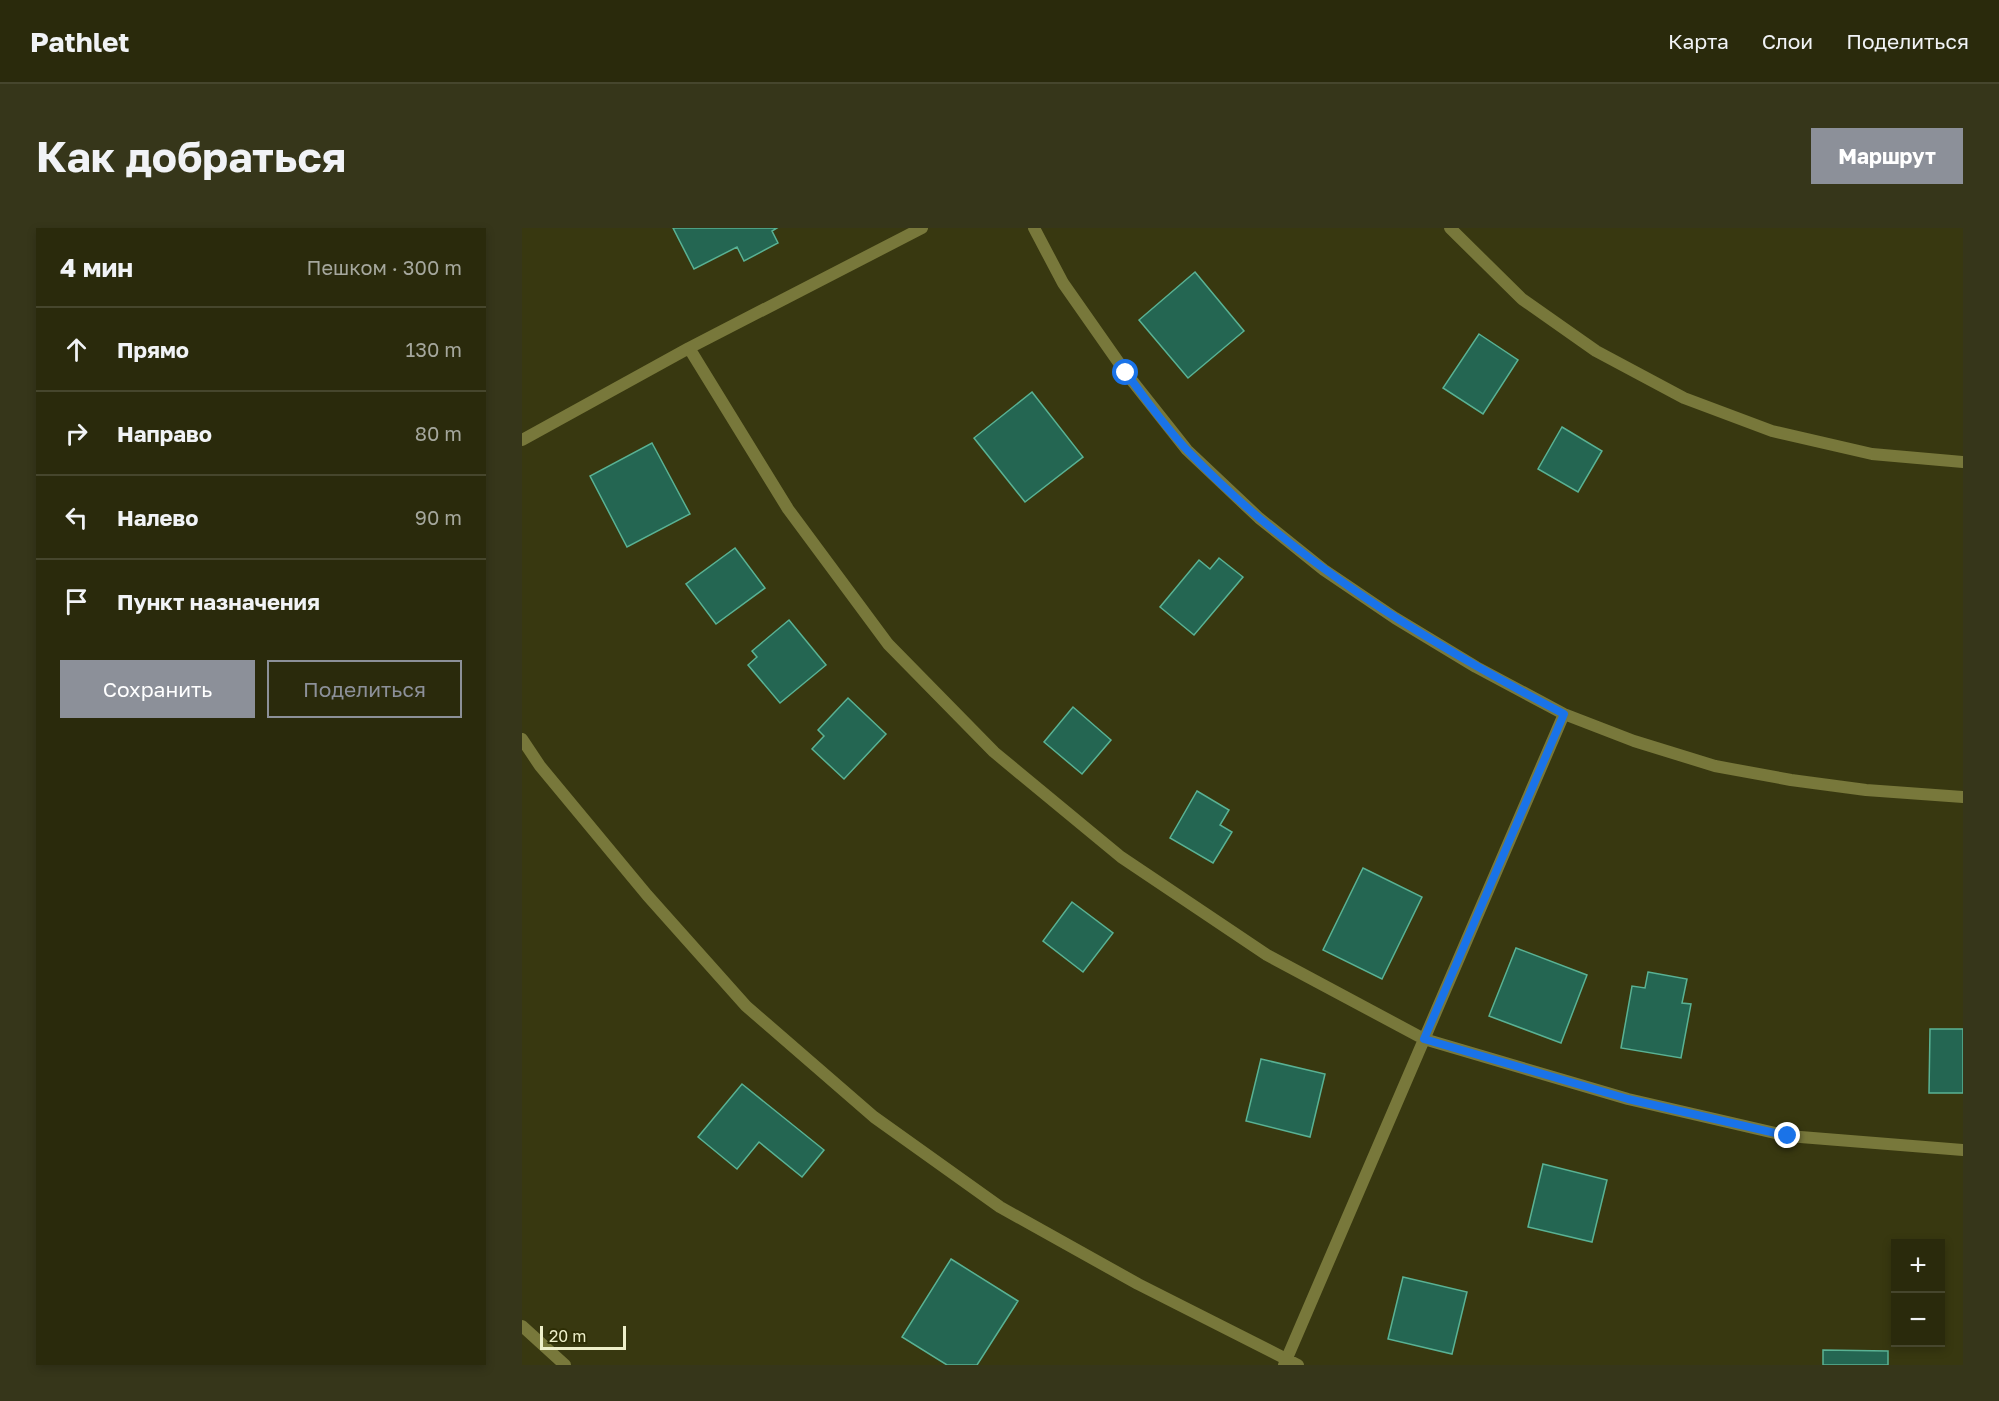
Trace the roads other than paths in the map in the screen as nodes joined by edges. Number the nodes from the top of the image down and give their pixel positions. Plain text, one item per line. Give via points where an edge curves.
1 (922, 228) edge
2 (1034, 228) edge
3 (1450, 228) edge
4 (689, 348) junction
5 (522, 440) edge
6 (1963, 462) edge
7 (1564, 714) junction
8 (522, 739) edge
9 (1963, 797) edge
10 (1424, 1039) junction
11 (1963, 1150) edge
12 (522, 1326) edge
13 (1285, 1363) edge
14 (565, 1365) edge
15 (1298, 1365) edge

1 - 4 lane
2 - 7 lane via 1063,283 1126,373 1187,450 1258,518 1324,570 1395,618
3 - 6 lane via 1522,299 1596,351 1684,398 1772,431 1872,454
4 - 5 lane
4 - 10 lane via 788,509 888,644 994,752 1121,857 1238,936
7 - 9 lane via 1714,766 1866,790
7 - 10 lane
8 - 13 lane via 647,896 746,1006 874,1117 1000,1207
10 - 11 lane via 1628,1099 1788,1136
10 - 13 lane
12 - 14 lane
13 - 15 lane

